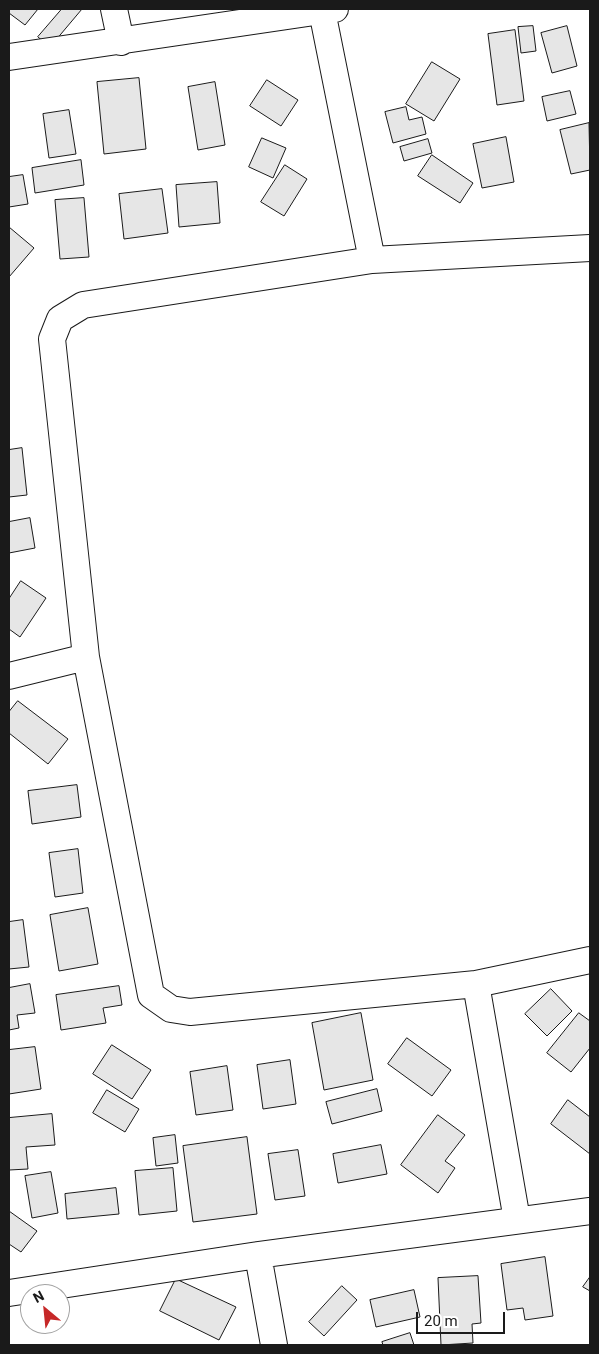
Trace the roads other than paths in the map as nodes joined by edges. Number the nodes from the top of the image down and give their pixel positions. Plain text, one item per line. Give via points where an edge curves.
1 (114, 9) edge
2 (329, 10) edge
3 (121, 42) junction
4 (9, 57) edge
5 (590, 248) edge
6 (372, 260) junction
7 (86, 658) junction
8 (9, 676) edge
9 (590, 960) edge
10 (476, 984) junction
11 (590, 1211) edge
12 (518, 1220) junction
13 (258, 1255) junction
14 (9, 1293) edge
15 (274, 1345) edge

1 - 3 street
2 - 3 street
2 - 6 street
3 - 4 street
5 - 6 street
6 - 7 street via 83,305 60,319 52,339
7 - 8 street
7 - 10 street via 151,995 171,1009 190,1012
9 - 10 street
10 - 12 street
11 - 12 street
12 - 13 street
13 - 14 street
13 - 15 street

